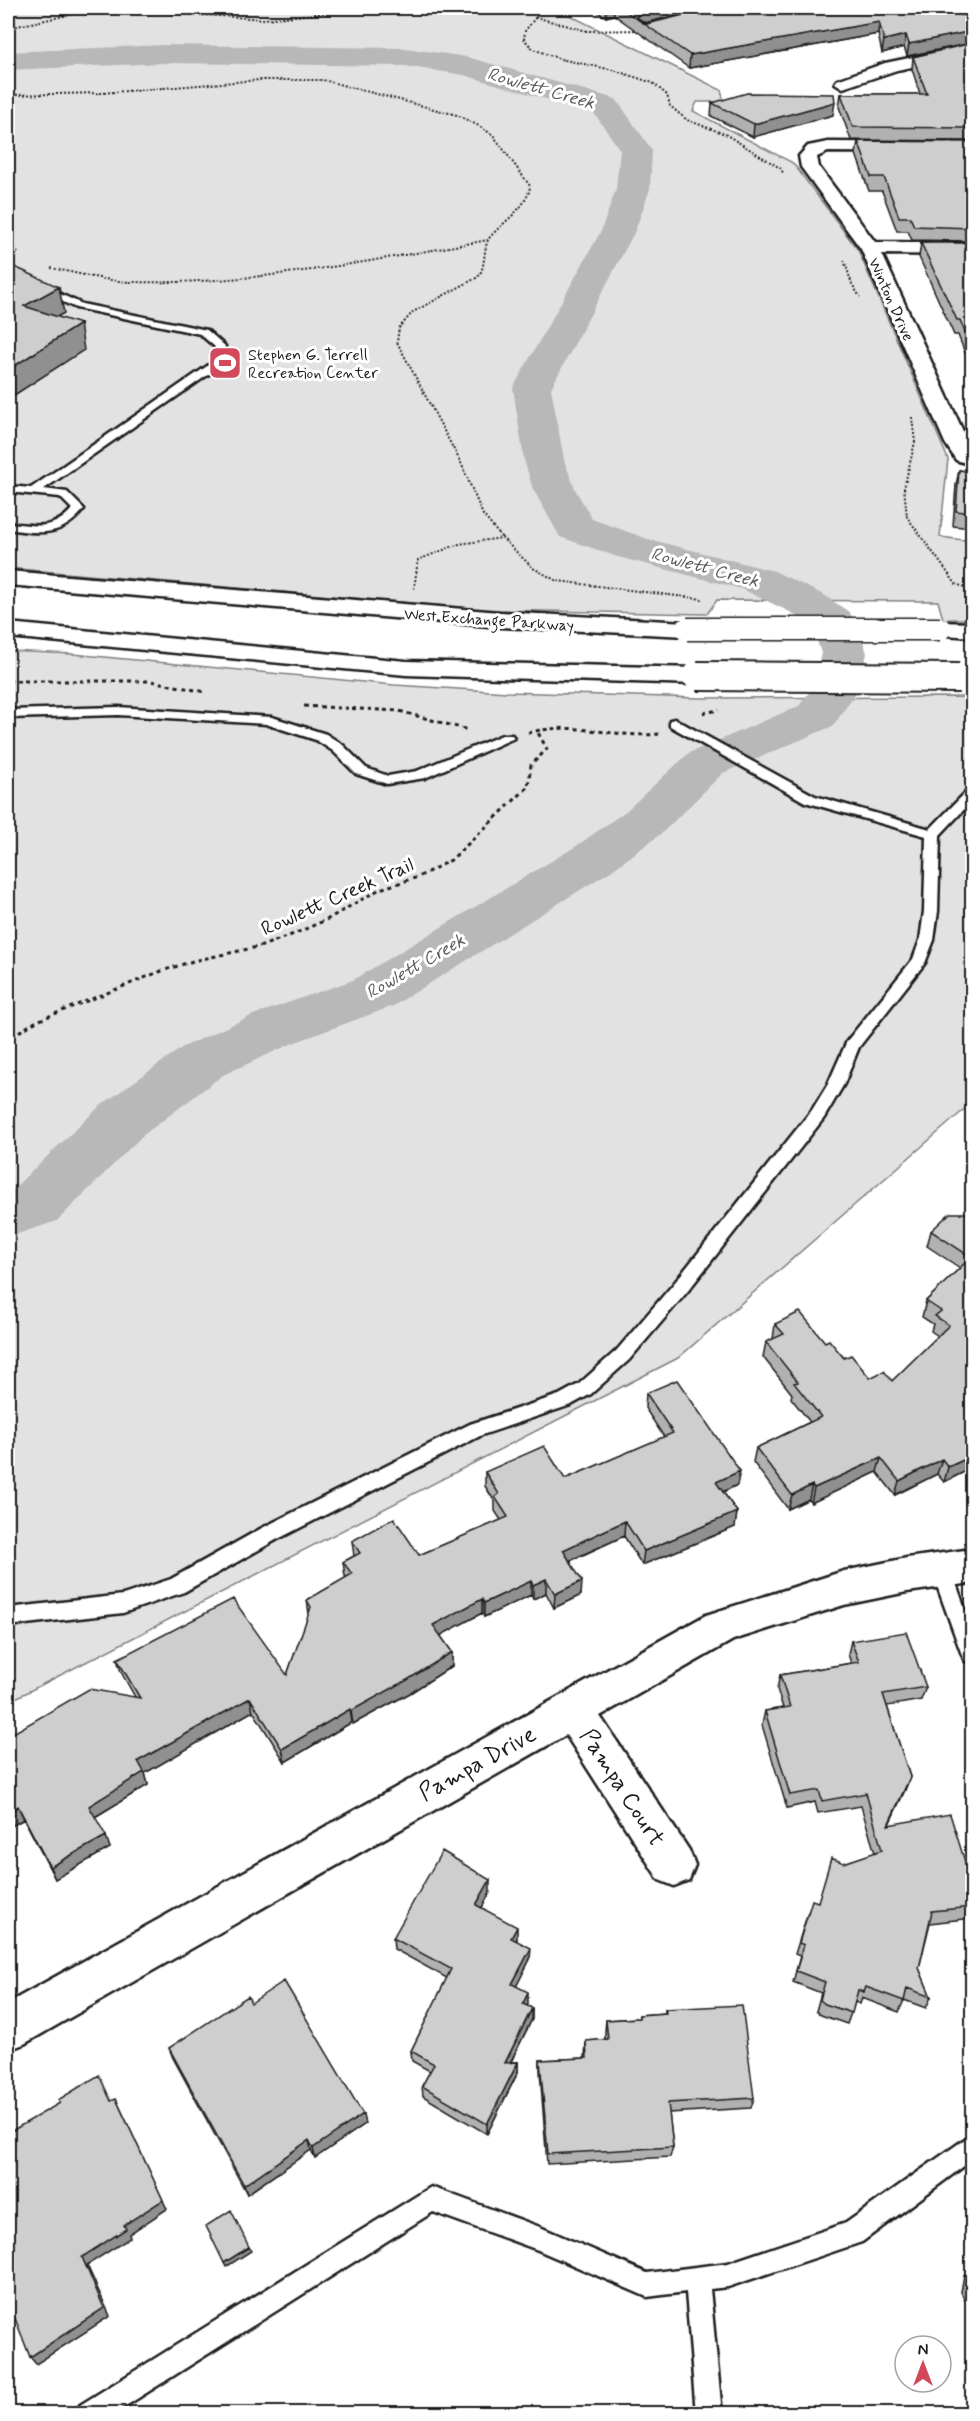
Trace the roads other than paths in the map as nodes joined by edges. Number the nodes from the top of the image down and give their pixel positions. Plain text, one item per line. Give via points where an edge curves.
1 (972, 50) edge
2 (843, 83) dead end
3 (972, 148) edge
4 (870, 248) junction
5 (972, 249) edge
6 (8, 273) edge
7 (970, 458) edge
8 (8, 489) edge
9 (34, 491) junction
10 (8, 526) edge
11 (8, 578) edge
12 (8, 630) edge
13 (972, 630) edge
14 (966, 678) edge
15 (8, 714) edge
16 (675, 723) dead end
17 (507, 738) dead end
18 (972, 794) edge
19 (933, 834) junction
20 (957, 1567) edge
21 (8, 1617) edge
22 (972, 1655) edge
23 (573, 1710) junction
24 (674, 1865) dead end
25 (8, 2028) edge
26 (972, 2146) edge
27 (697, 2278) junction
28 (88, 2414) edge
29 (709, 2414) edge

1 - 2 street via 899,63
3 - 4 street, Winton Drive via 814,150 808,156 810,167
4 - 5 street
4 - 7 street, Winton Drive via 956,444
6 - 9 lane via 79,306 203,332 220,346 218,363
8 - 9 lane
9 - 10 lane via 63,494 78,509 65,524 39,531
11 - 13 street, West Exchange Parkway, bridge via 464,618 687,629
12 - 14 street, bridge via 406,668
15 - 17 lane via 117,711 267,720 321,737 361,771 387,780 420,775
16 - 19 lane via 766,776 830,807 877,816
18 - 19 lane
19 - 21 lane via 931,911 920,960 852,1045 818,1114 681,1287 601,1376 565,1400 476,1429 432,1450 177,1586 123,1604
20 - 22 lane
20 - 23 street, Pampa Drive via 870,1581 795,1600 720,1627
23 - 24 street, Pampa Court
23 - 25 street, Pampa Drive
26 - 27 lane via 853,2233 728,2275
27 - 28 lane via 647,2285 540,2239 431,2199
27 - 29 lane

